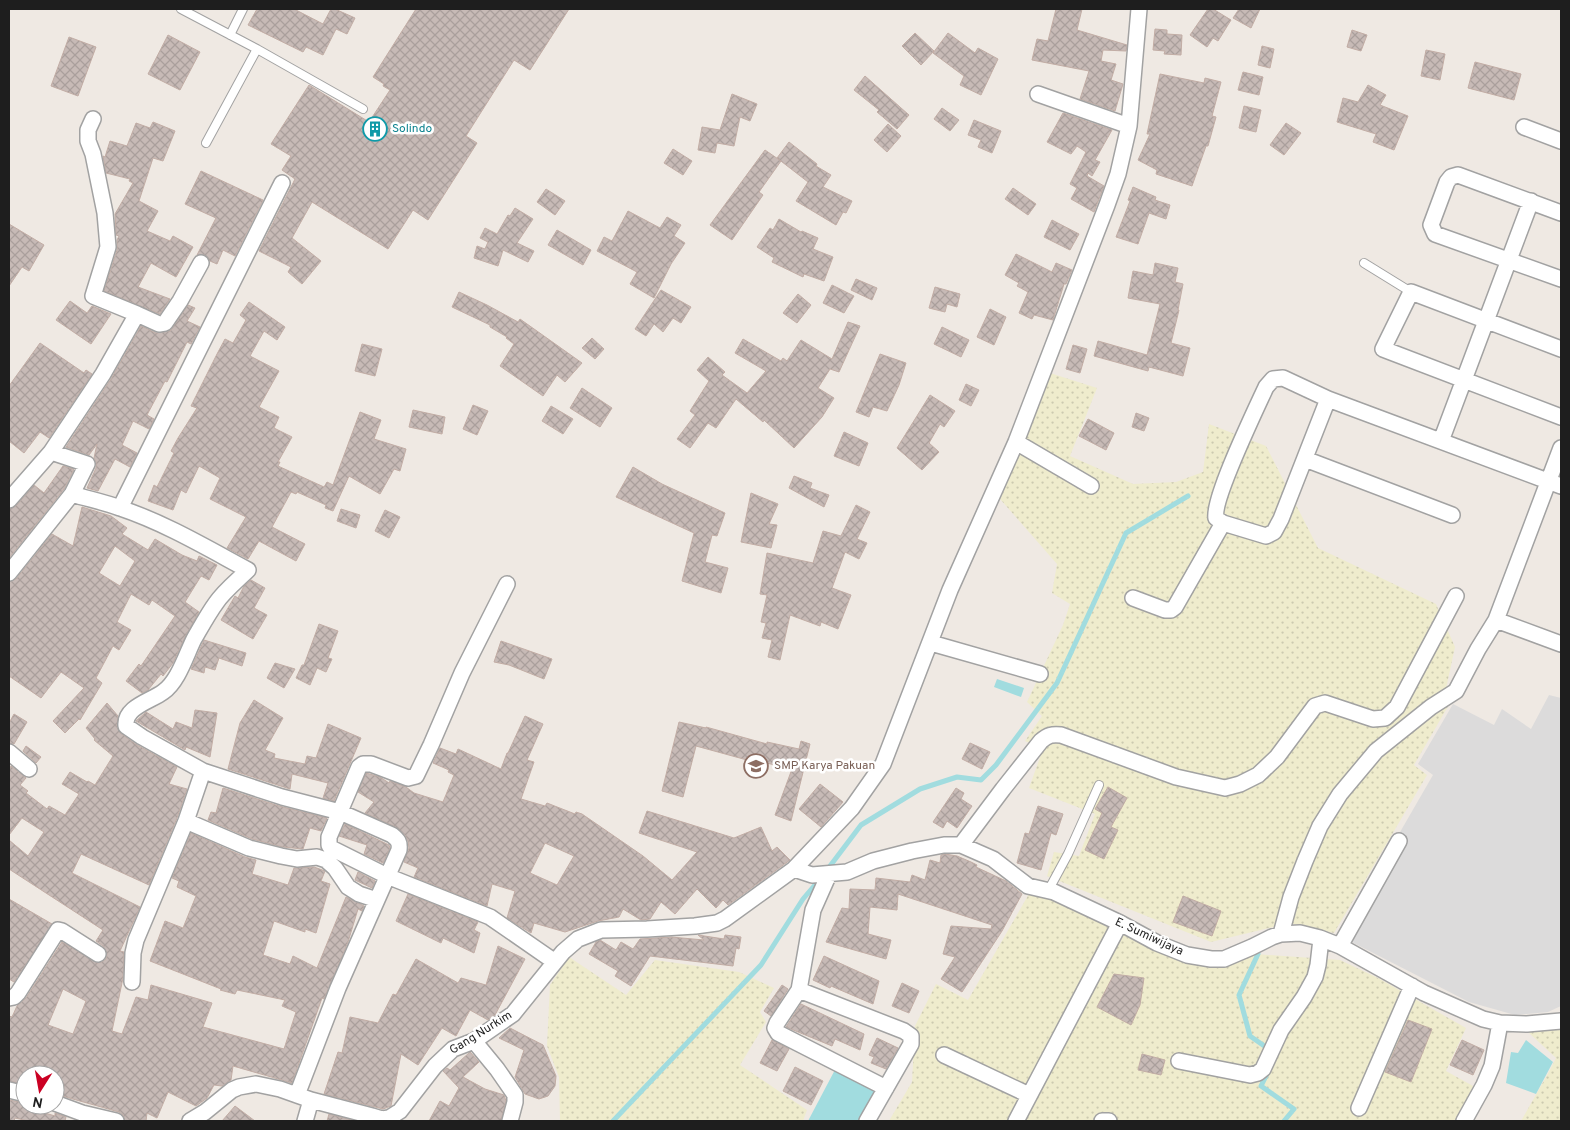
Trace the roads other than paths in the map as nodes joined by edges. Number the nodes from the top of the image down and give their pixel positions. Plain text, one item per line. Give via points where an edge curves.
1 (181, 9) edge
2 (243, 9) edge
3 (1138, 9) edge
4 (230, 35) junction
5 (257, 49) junction
6 (1038, 94) dead end
7 (363, 109) dead end
8 (93, 119) dead end
9 (1129, 126) junction
10 (1524, 127) dead end
11 (1561, 141) edge
12 (206, 143) dead end
13 (282, 183) dead end
14 (1531, 201) junction
15 (1561, 213) edge
16 (1509, 260) junction
17 (201, 262) dead end
18 (1364, 263) dead end
19 (1561, 278) edge
20 (1411, 292) junction
21 (137, 314) junction
22 (1487, 321) junction
23 (1561, 349) edge
24 (1465, 380) junction
25 (1328, 399) junction
26 (1561, 417) edge
27 (1441, 441) junction
28 (1016, 442) junction
29 (1561, 448) edge
30 (51, 452) junction
31 (1304, 459) junction
32 (1555, 484) edge
33 (1091, 486) dead end
34 (72, 494) junction
35 (9, 500) edge
36 (120, 508) junction
37 (1452, 515) dead end
38 (1223, 523) junction
39 (9, 573) edge
40 (507, 584) dead end
41 (1456, 596) dead end
42 (1133, 598) dead end
43 (1496, 620) junction
44 (1560, 640) edge
45 (931, 643) junction
46 (1040, 674) dead end
47 (9, 752) edge
48 (29, 769) dead end
49 (203, 771) junction
50 (1099, 785) dead end
51 (340, 812) junction
52 (186, 821) junction
53 (1399, 841) dead end
54 (961, 845) junction
55 (794, 869) junction
56 (822, 875) junction
57 (387, 876) junction
58 (1048, 891) junction
59 (377, 900) junction
60 (1120, 923) junction
61 (1281, 934) junction
62 (1321, 939) junction
63 (1340, 946) junction
64 (98, 954) dead end
65 (555, 962) junction
66 (132, 982) dead end
67 (1412, 986) junction
68 (799, 990) junction
69 (9, 998) edge
70 (1561, 1021) edge
71 (1500, 1023) junction
72 (474, 1041) junction
73 (944, 1055) dead end
74 (1179, 1061) dead end
75 (886, 1088) junction
76 (1029, 1095) junction
77 (304, 1098) junction
78 (1359, 1108) dead end
79 (65, 1109) edge
80 (207, 1116) edge
81 (80, 1117) edge
82 (396, 1119) edge
83 (116, 1121) edge
84 (190, 1121) edge
85 (305, 1121) edge
86 (510, 1121) edge
87 (867, 1121) edge
88 (1016, 1121) edge
89 (1102, 1121) edge
90 (1109, 1121) edge
91 (1464, 1121) edge

1 - 4 lane
2 - 4 lane
3 - 9 street, Gang Nurkim
4 - 5 lane
5 - 7 lane
5 - 12 lane
6 - 9 street
8 - 21 street via 88,141 105,213 108,247 93,296
9 - 28 street, Gang Nurkim via 1107,205
10 - 11 street
13 - 36 street
14 - 15 street
14 - 16 street
14 - 16 street via 1458,175 1447,182 1431,225 1435,234
16 - 19 street
16 - 22 street
17 - 21 street via 165,323 159,324
18 - 20 lane
20 - 22 street
20 - 24 street via 1384,349
21 - 30 street via 103,374
22 - 23 street
22 - 24 street
24 - 26 street
24 - 27 street
25 - 27 street
25 - 31 street
25 - 38 street via 1283,378 1270,381 1216,507 1216,518
27 - 32 street
28 - 33 street
28 - 45 street, Gang Nurkim via 950,590
29 - 32 street
30 - 34 street via 87,464
30 - 35 street
31 - 37 street
31 - 38 street via 1274,532 1266,536
32 - 43 street
34 - 36 street
34 - 39 street
36 - 49 street via 184,536 248,570 217,601 170,685 164,692 134,708 125,724
38 - 42 street via 1176,607 1165,610
40 - 51 street via 462,673 416,776 408,778 363,764
41 - 54 street via 1397,707 1385,718 1374,719 1324,703 1316,706 1277,757 1258,774 1225,788 1176,777 1052,734 1041,741
43 - 44 street
43 - 61 street via 1456,691 1376,751 1340,794 1320,826 1305,861
45 - 46 street
45 - 55 street, Gang Nurkim via 884,764 852,808
47 - 48 street
49 - 51 street
49 - 52 street
50 - 58 lane
51 - 57 street via 328,845
51 - 57 street via 398,840 399,850
52 - 59 street via 249,848 297,859 317,857 326,860 348,886
52 - 66 street via 136,940
53 - 63 street
54 - 56 street, E. Sumiwijaya via 912,851 847,872
54 - 58 street, E. Sumiwijaya via 993,859 1028,886
55 - 56 street, E. Sumiwijaya
55 - 65 street, Gang Nurkim via 717,923 601,930 570,945
56 - 68 street
57 - 59 street
57 - 65 street via 490,917
58 - 60 street, E. Sumiwijaya
59 - 77 street via 338,988
60 - 61 street, E. Sumiwijaya via 1175,952 1211,960 1224,959
60 - 76 street
61 - 62 street, E. Sumiwijaya via 1300,933
62 - 63 street, E. Sumiwijaya
62 - 74 street via 1315,977 1282,1030 1263,1069 1250,1075
63 - 67 street, E. Sumiwijaya
64 - 69 street via 58,930 18,993
65 - 72 street, Gang Nurkim via 513,1014
67 - 71 street, E. Sumiwijaya via 1472,1015
67 - 78 street
68 - 75 street via 775,1026 778,1033
68 - 75 street via 909,1034 911,1044
70 - 71 street, E. Sumiwijaya
71 - 91 street via 1492,1066
72 - 82 street, Gang Nurkim via 453,1049 435,1066
72 - 86 street via 515,1095
73 - 76 street
75 - 87 street
76 - 88 street
77 - 80 street, Gang Nurkim via 264,1085 248,1085 232,1090
77 - 82 street, Gang Nurkim via 382,1119
77 - 85 street
79 - 81 street
80 - 84 street, Gang Nurkim
81 - 83 street
89 - 90 street

